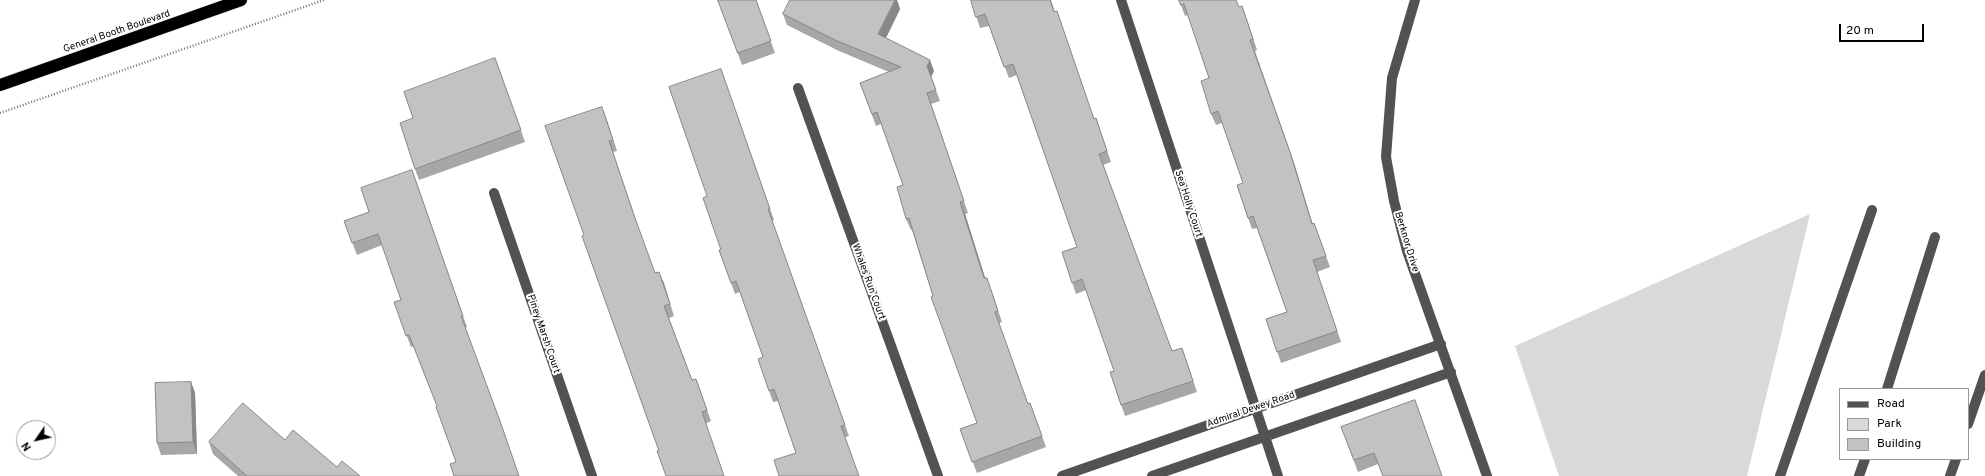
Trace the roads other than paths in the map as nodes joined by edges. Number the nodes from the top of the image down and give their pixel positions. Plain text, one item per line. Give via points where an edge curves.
1 (240, 0) edge
2 (1121, 0) edge
3 (1415, 0) edge
4 (0, 85) edge
5 (798, 88) dead end
6 (494, 193) dead end
7 (1872, 210) dead end
8 (1935, 237) dead end
9 (1441, 344) junction
10 (1451, 372) junction
11 (1985, 375) edge
12 (1887, 388) edge
13 (1255, 409) junction
14 (1969, 421) edge
15 (1264, 437) junction
16 (1865, 460) edge
17 (1956, 460) edge
18 (592, 476) edge
19 (938, 476) edge
20 (1062, 476) edge
21 (1152, 476) edge
22 (1278, 476) edge
23 (1487, 476) edge
24 (1780, 476) edge
25 (1859, 476) edge
26 (1950, 476) edge

1 - 4 highway, General Booth Boulevard
2 - 13 street, Sea Holly Court
3 - 9 street, Berknor Drive via 1392,78 1386,157 1407,251
5 - 19 street, Whales Run Court
6 - 18 street, Piney Marsh Court
7 - 24 street
8 - 12 street
9 - 10 street, Berknor Drive
9 - 13 street, Admiral Dewey Road
10 - 15 street
10 - 23 street, Berknor Drive
11 - 14 street
13 - 15 street, Sea Holly Court
13 - 20 street, Admiral Dewey Road
15 - 21 street
15 - 22 street, Sea Holly Court
16 - 25 street
17 - 26 street

